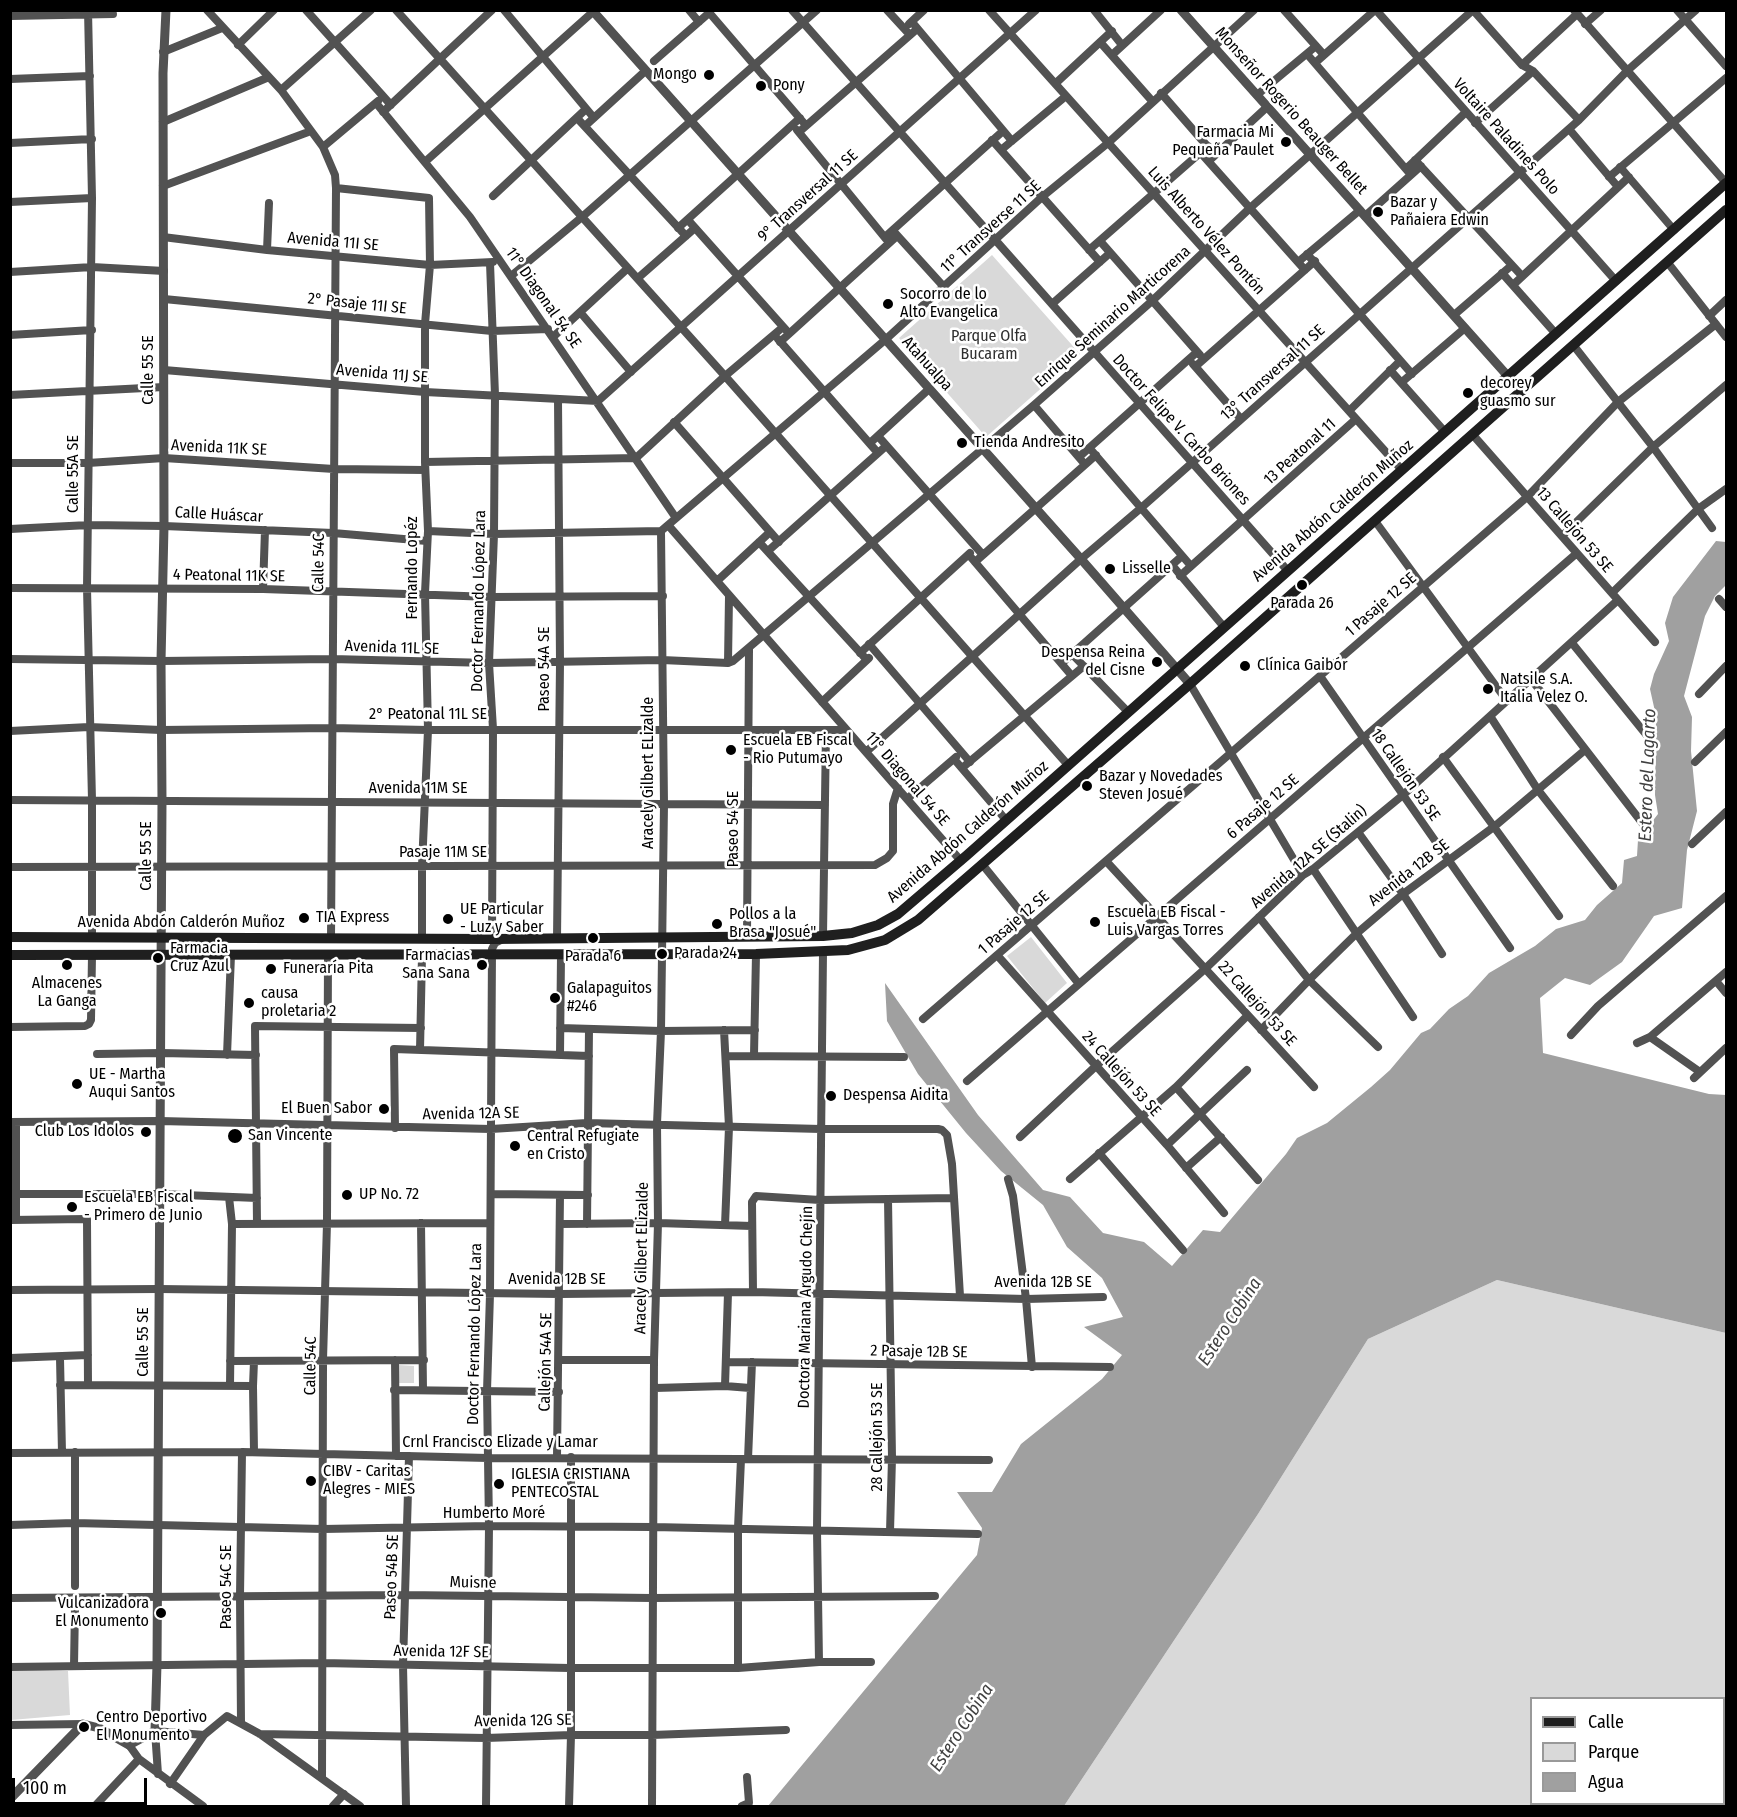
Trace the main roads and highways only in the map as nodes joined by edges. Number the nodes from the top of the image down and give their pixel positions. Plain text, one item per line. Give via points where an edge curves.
1 (1726, 183) edge
2 (1726, 210) edge
3 (10, 937) edge
4 (10, 955) edge

1 - 3 main road, Avenida Abdón Calderón Muñoz via 961,861 884,922 860,931 823,936
2 - 4 main road, Avenida Abdón Calderón Muñoz via 1190,684 918,920 898,933 865,947 756,954

